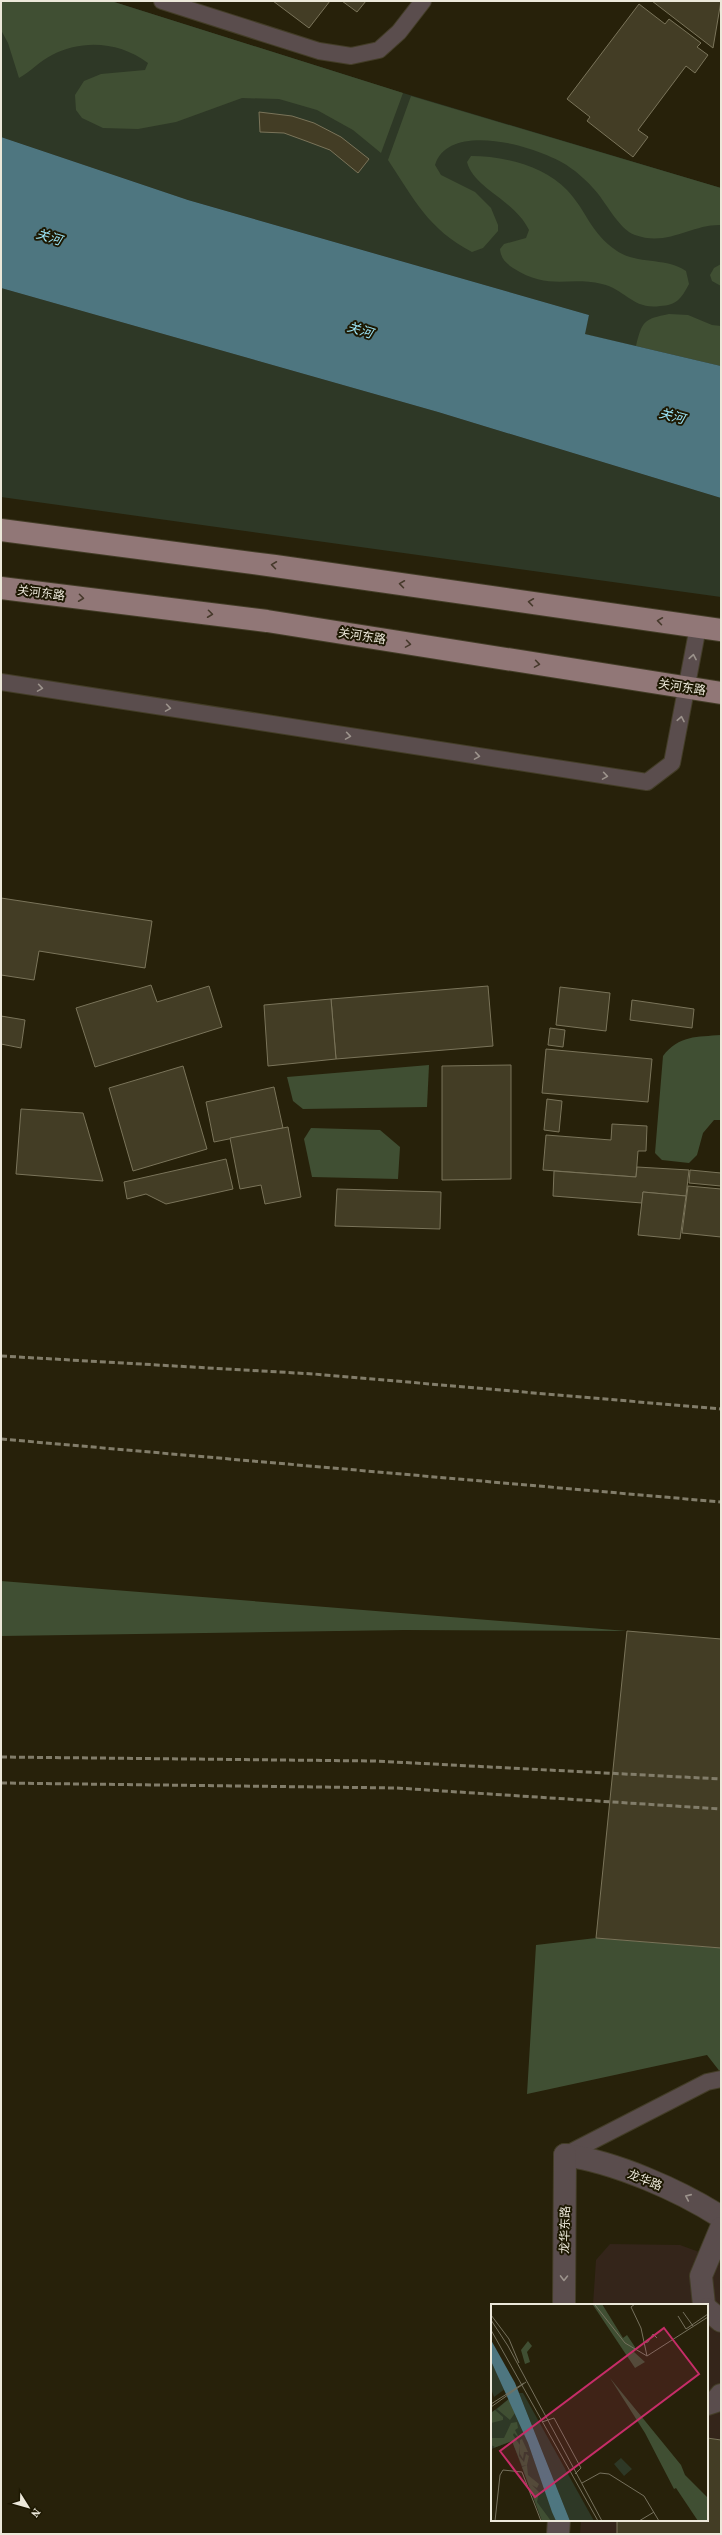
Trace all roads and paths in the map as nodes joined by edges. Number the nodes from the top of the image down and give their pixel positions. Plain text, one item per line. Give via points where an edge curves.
1 (162, 1) edge
2 (423, 1) edge
3 (1, 530) edge
4 (1, 588) edge
5 (698, 627) junction
6 (721, 630) edge
7 (1, 682) edge
8 (687, 688) junction
9 (721, 693) edge
10 (721, 2079) edge
11 (565, 2155) junction
12 (721, 2217) edge
13 (721, 2228) edge
14 (564, 2304) edge
15 (704, 2304) edge
16 (708, 2310) edge
17 (721, 2321) edge
18 (721, 2395) edge
19 (708, 2404) edge
20 (559, 2521) edge
21 (558, 2534) edge

1 - 2 lane via 320,51 351,56 379,50 399,32
5 -> 3 main road via 275,566
4 -> 8 main road, 关河东路 via 267,622
5 - 6 main road
8 -> 5 lane
7 -> 8 lane via 647,782 672,763
8 - 9 main road, 关河东路
10 - 11 lane via 707,2082
12 -> 11 street, 龙华路 via 684,2196 590,2158
11 -> 14 street, 龙华东路
13 - 15 street via 701,2276
16 - 17 street
18 - 19 street via 716,2401
20 - 21 street

